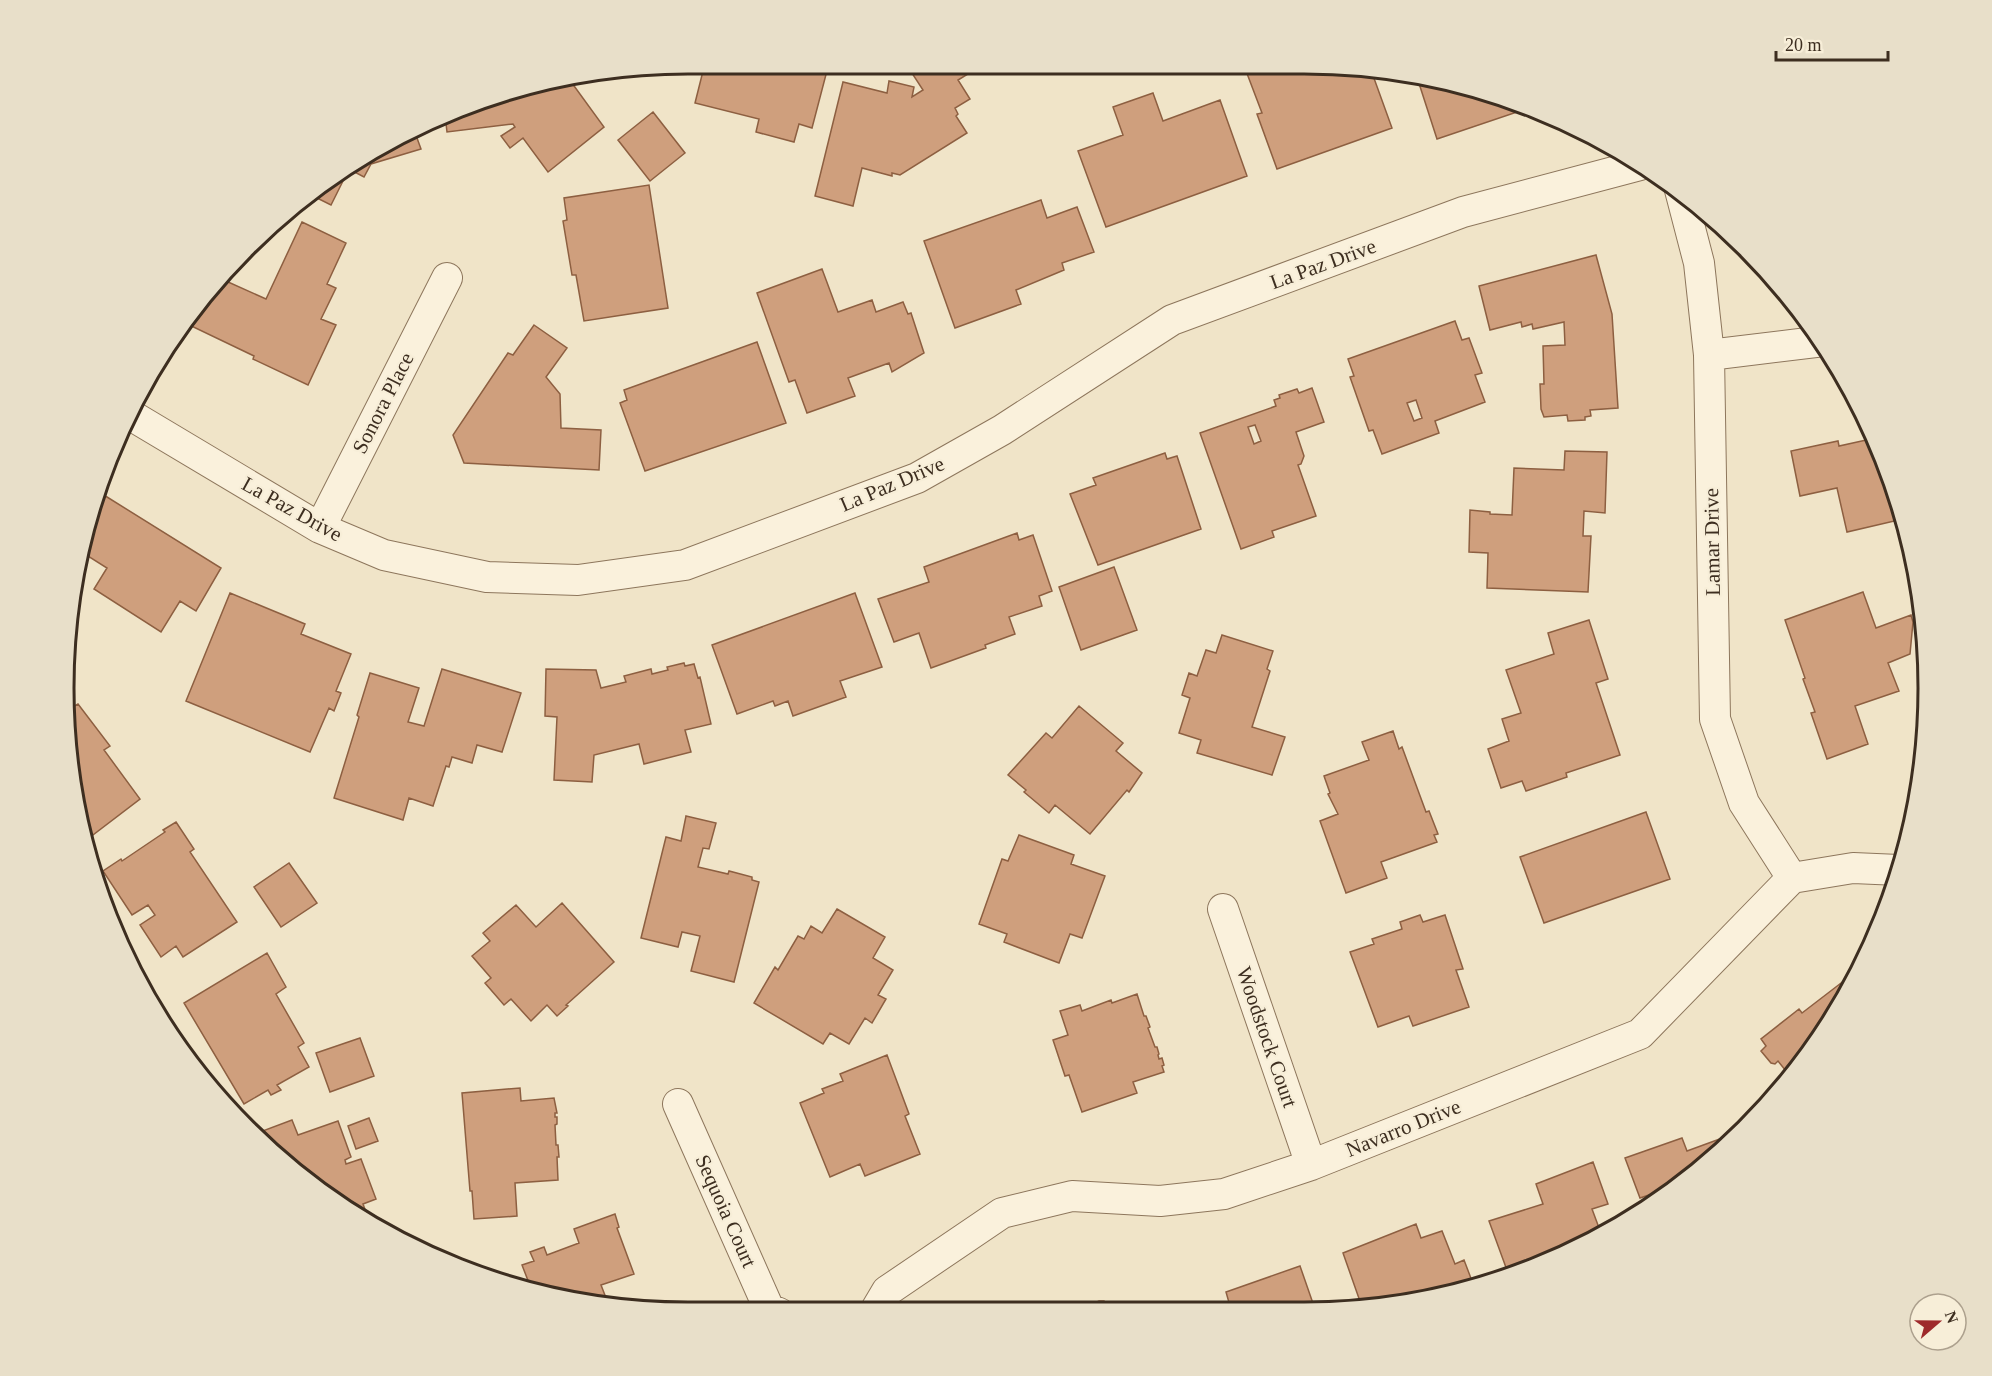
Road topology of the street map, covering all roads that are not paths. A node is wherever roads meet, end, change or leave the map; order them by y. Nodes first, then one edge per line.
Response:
1 (1630, 168) edge
2 (1684, 205) edge
3 (447, 279) dead end
4 (1812, 342) edge
5 (1709, 355) junction
6 (136, 418) edge
7 (320, 528) junction
8 (1891, 870) edge
9 (1792, 878) junction
10 (1223, 909) dead end
11 (678, 1104) dead end
12 (1311, 1165) junction
13 (766, 1302) edge
14 (880, 1302) edge

1 - 7 street, La Paz Drive
2 - 5 street, Lamar Drive
3 - 7 street, Sonora Place
4 - 5 street
5 - 9 street, Lamar Drive
6 - 7 street, La Paz Drive
8 - 9 street
9 - 12 street, Navarro Drive
10 - 12 street, Woodstock Court
11 - 13 street, Sequoia Court
12 - 14 street, Navarro Drive

